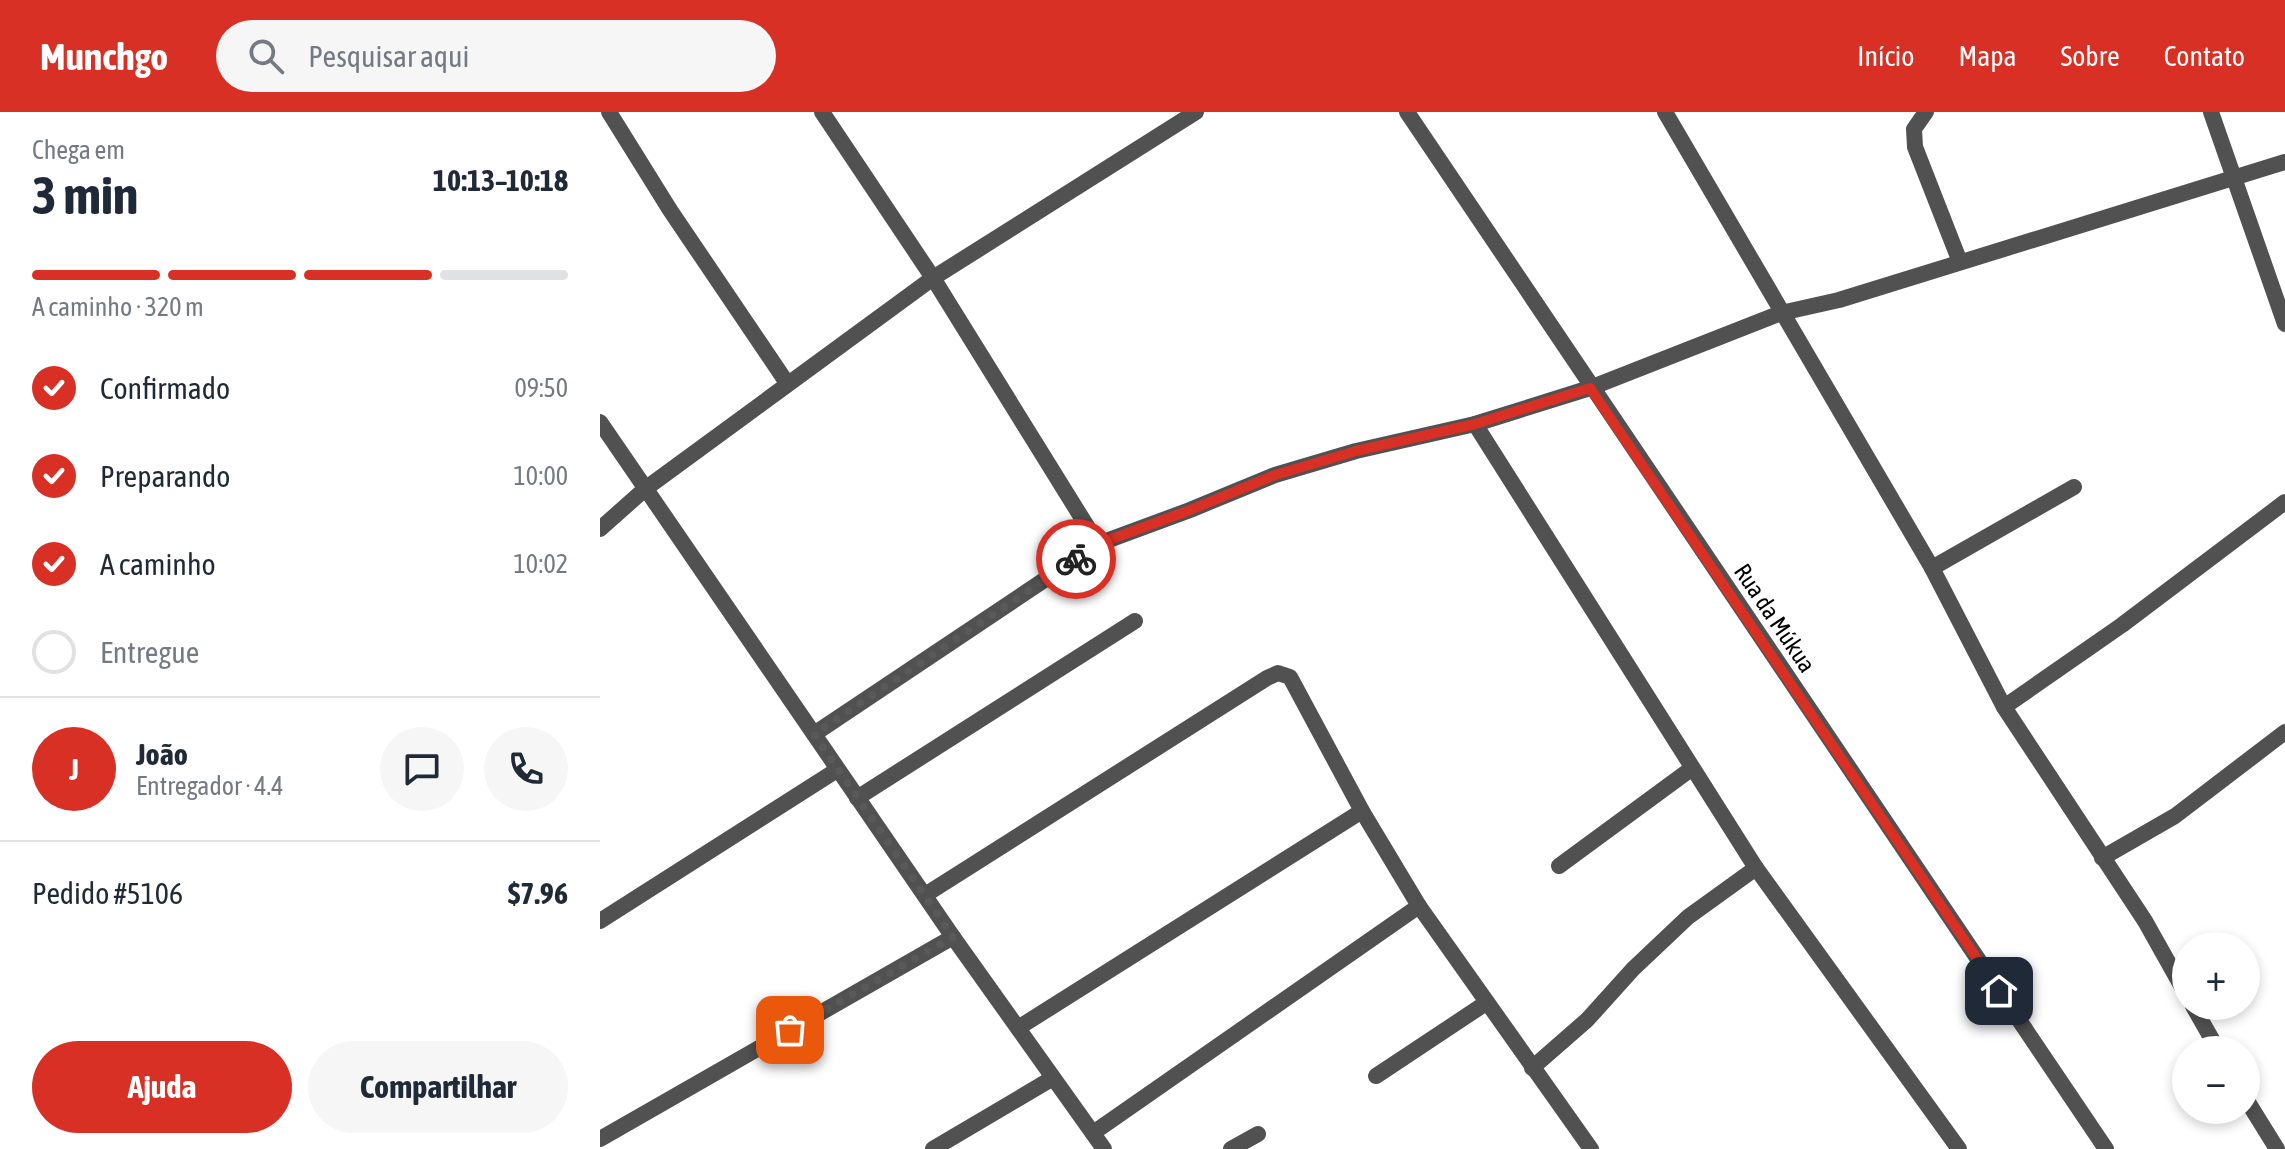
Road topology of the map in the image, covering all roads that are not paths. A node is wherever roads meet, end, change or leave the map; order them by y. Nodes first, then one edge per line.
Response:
1 (609, 112) edge
2 (822, 112) edge
3 (1196, 112) edge
4 (1407, 112) edge
5 (1665, 112) edge
6 (1926, 112) edge
7 (2211, 112) edge
8 (2285, 162) edge
9 (2233, 178) junction
10 (1960, 262) junction
11 (933, 278) junction
12 (1781, 313) junction
13 (2285, 324) edge
14 (787, 383) junction
15 (1590, 388) junction
16 (600, 422) edge
17 (1475, 424) junction
18 (2074, 487) dead end
19 (645, 489) junction
20 (2285, 502) edge
21 (600, 529) edge
22 (1098, 544) junction
23 (1932, 568) junction
24 (1135, 621) dead end
25 (2004, 707) junction
26 (2285, 732) edge
27 (814, 734) junction
28 (1691, 769) junction
29 (837, 770) junction
30 (857, 798) junction
31 (1362, 811) junction
32 (2102, 858) junction
33 (1559, 866) dead end
34 (1756, 868) junction
35 (925, 895) junction
36 (1419, 906) junction
37 (600, 921) edge
38 (953, 937) junction
39 (2172, 969) edge
40 (1486, 1003) junction
41 (1018, 1028) junction
42 (1532, 1068) junction
43 (1376, 1076) dead end
44 (1053, 1078) junction
45 (2260, 1122) edge
46 (1093, 1133) junction
47 (1258, 1134) dead end
48 (600, 1139) edge
49 (933, 1149) edge
50 (1104, 1149) edge
51 (1231, 1149) edge
52 (1591, 1149) edge
53 (1959, 1149) edge
54 (2106, 1149) edge
55 (2277, 1149) edge

1 - 14 street
2 - 11 street
3 - 11 street
4 - 15 street, Rua da Múkua
5 - 12 street
6 - 10 street
7 - 9 street
8 - 9 street
9 - 10 street
9 - 13 street
10 - 12 street
11 - 14 street
11 - 22 street
12 - 15 street
12 - 23 street
14 - 19 street
15 - 17 street
15 - 54 street, Rua da Múkua
16 - 19 street
17 - 22 street
17 - 28 street
18 - 23 street
19 - 21 street
19 - 27 street
20 - 25 street
22 - 27 street
23 - 25 street
24 - 30 street
25 - 32 street
26 - 32 street
27 - 29 street
28 - 33 street
28 - 34 street
29 - 30 street
29 - 37 street
30 - 35 street
31 - 35 street
31 - 36 street
31 - 41 street
32 - 39 street
34 - 42 street
34 - 53 street
35 - 38 street
36 - 40 street
36 - 46 street
38 - 41 street
38 - 48 street
40 - 42 street
40 - 43 street
41 - 44 street
42 - 52 street
44 - 46 street
44 - 49 street
45 - 55 street
46 - 50 street
47 - 51 street

